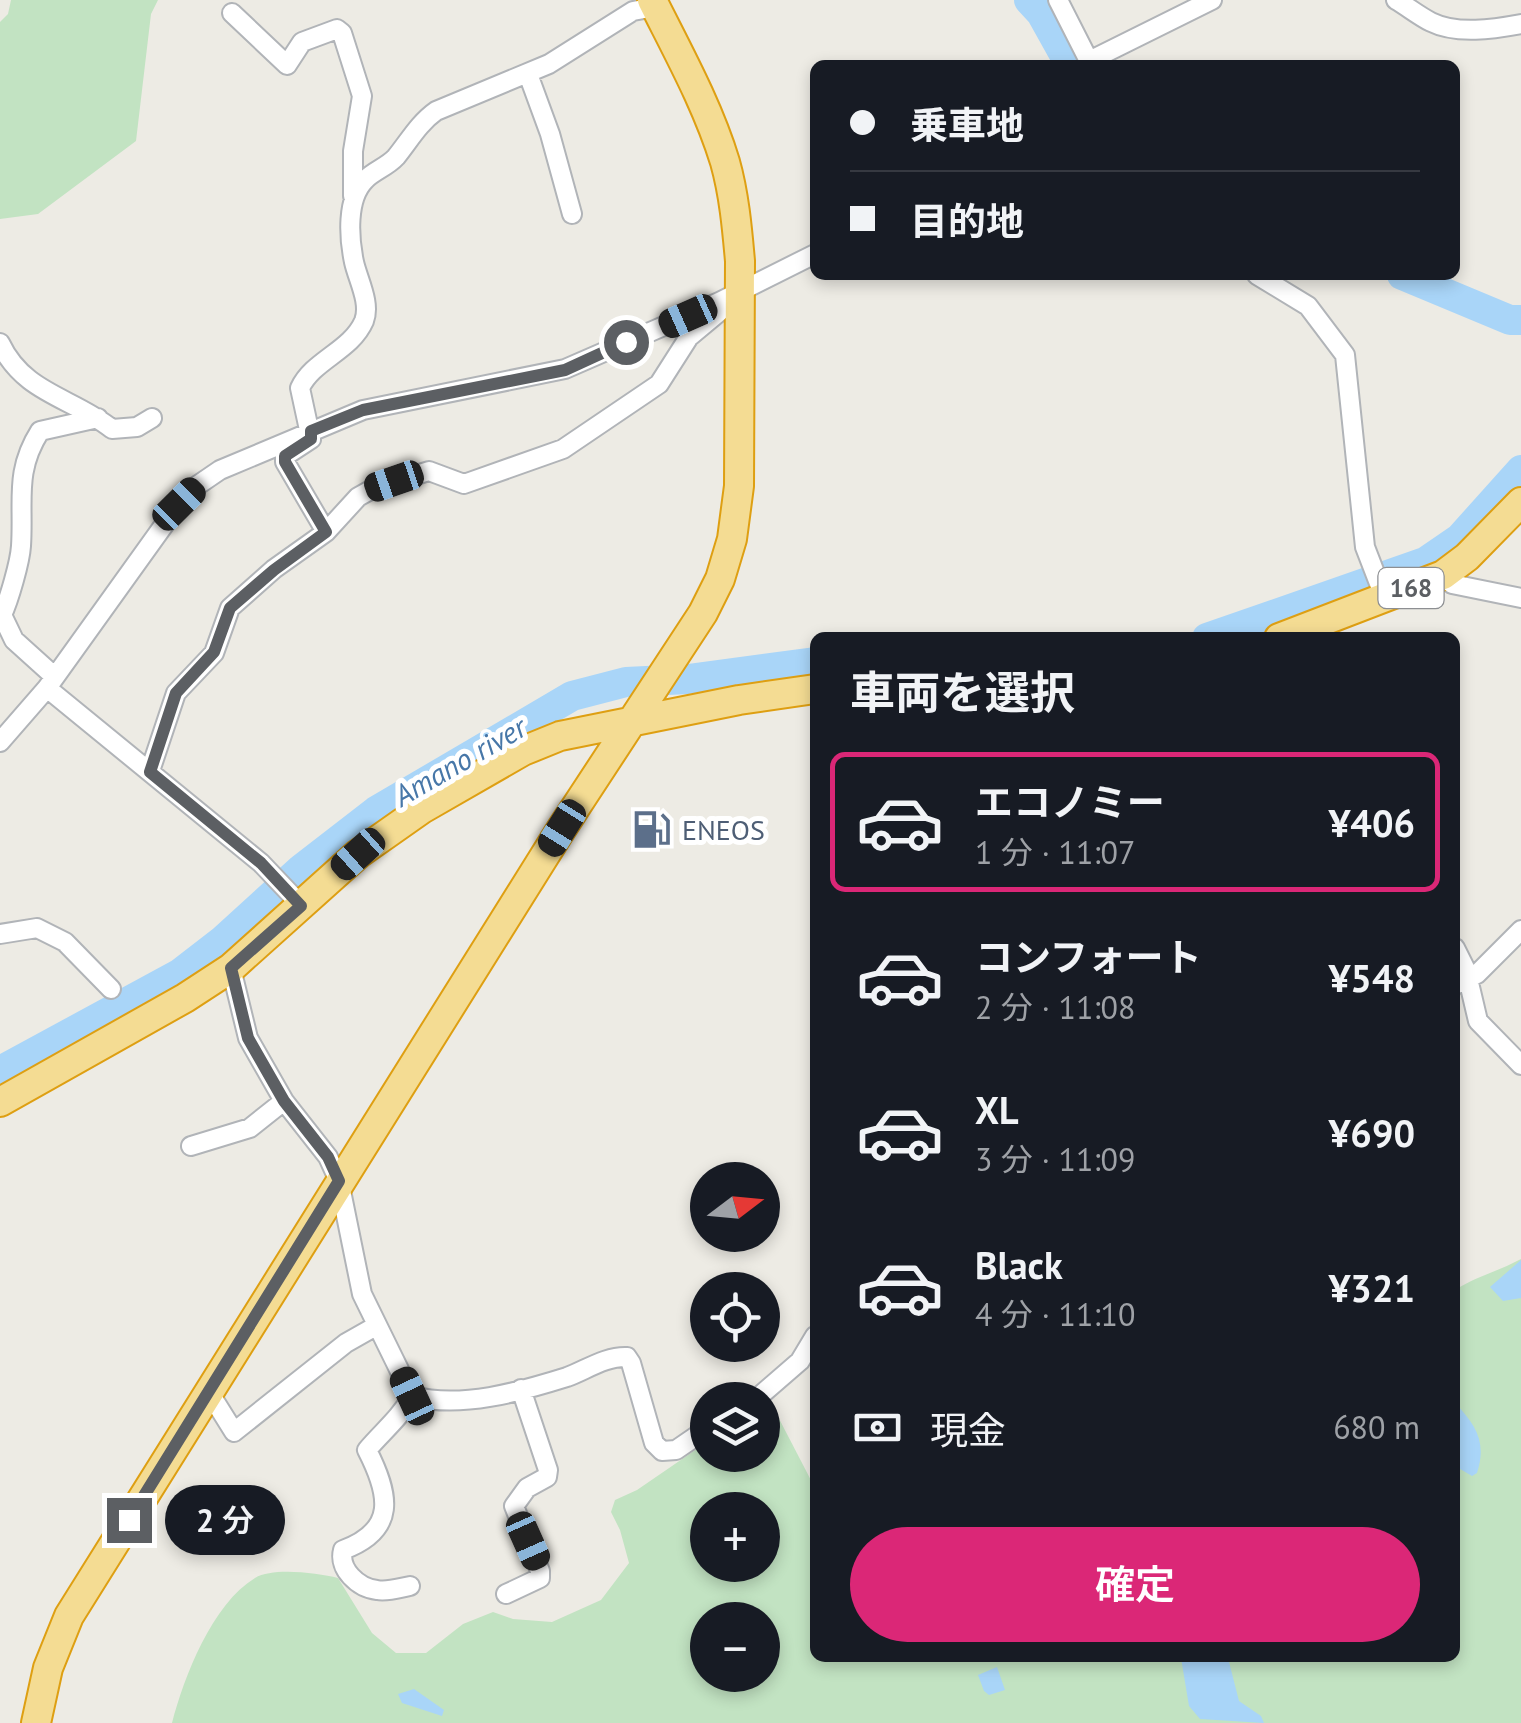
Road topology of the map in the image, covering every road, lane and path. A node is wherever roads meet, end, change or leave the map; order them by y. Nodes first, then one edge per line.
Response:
1 (1058, 0) edge
2 (1212, 0) edge
3 (1396, 0) edge
4 (641, 4) edge
5 (232, 13) dead end
6 (1521, 24) edge
7 (1088, 60) edge
8 (1095, 60) edge
9 (528, 74) junction
10 (353, 200) junction
11 (572, 214) dead end
12 (810, 257) edge
13 (1265, 280) edge
14 (730, 297) junction
15 (0, 343) edge
16 (98, 418) junction
17 (152, 418) dead end
18 (311, 431) junction
19 (1521, 502) edge
20 (326, 532) junction
21 (1443, 575) junction
22 (1385, 598) junction
23 (1521, 598) edge
24 (1295, 632) edge
25 (51, 682) junction
26 (810, 690) edge
27 (0, 712) edge
28 (20, 721) junction
29 (630, 722) junction
30 (0, 742) edge
31 (150, 772) junction
32 (295, 898) junction
33 (1521, 930) edge
34 (0, 934) edge
35 (231, 968) junction
36 (1461, 982) edge
37 (110, 989) dead end
38 (1521, 1066) edge
39 (284, 1101) junction
40 (0, 1102) edge
41 (191, 1146) dead end
42 (339, 1181) junction
43 (376, 1326) junction
44 (810, 1344) edge
45 (776, 1382) edge
46 (521, 1389) junction
47 (208, 1392) junction
48 (412, 1396) junction
49 (690, 1440) edge
50 (410, 1586) dead end
51 (506, 1594) dead end
52 (36, 1723) edge

1 - 7 street
2 - 8 street
3 - 6 street
4 - 9 street
4 - 14 highway
5 - 10 street
9 - 10 street
9 - 11 street
10 - 18 street
12 - 14 street
13 - 22 street
14 - 18 street
14 - 20 street
14 - 29 highway
15 - 16 street
16 - 17 street
16 - 25 street
18 - 20 street
18 - 25 street
19 - 21 highway, 168
20 - 31 street
21 - 22 highway, 168
21 - 23 street
22 - 24 highway, 168
25 - 28 street
25 - 31 street
26 - 29 highway
27 - 28 street
28 - 30 street
29 - 32 highway
29 - 42 highway
31 - 32 street
32 - 35 highway
33 - 36 street
34 - 37 street
35 - 39 street
35 - 40 highway
36 - 38 street
39 - 41 street
39 - 42 street
42 - 43 street
42 - 47 highway
43 - 47 street
43 - 48 street
44 - 45 street
46 - 48 street
46 - 49 street
46 - 51 street
47 - 52 highway
48 - 50 street

